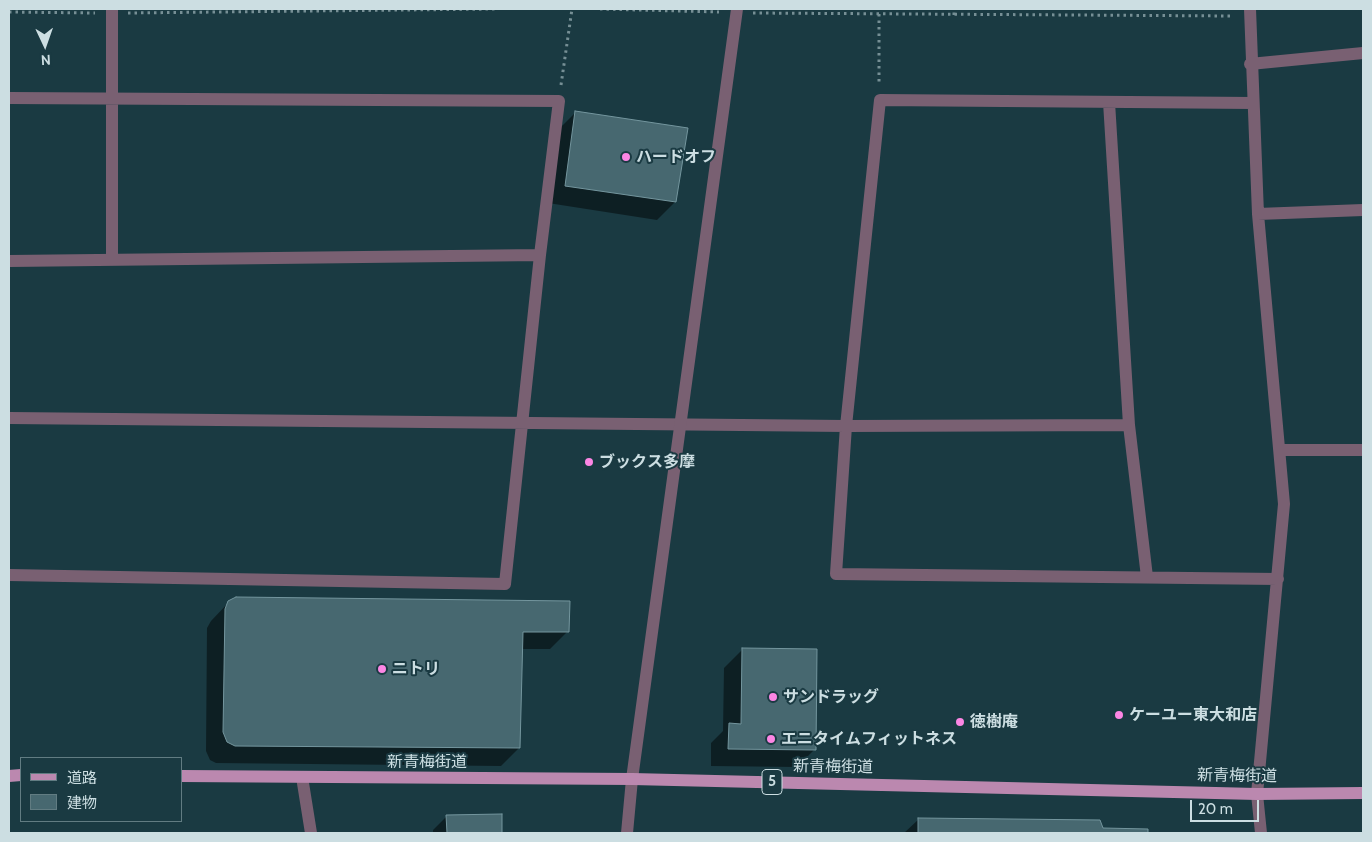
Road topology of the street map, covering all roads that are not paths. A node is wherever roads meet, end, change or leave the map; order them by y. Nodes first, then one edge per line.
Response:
1 (112, 11) edge
2 (736, 11) edge
3 (1250, 12) edge
4 (1363, 53) edge
5 (1250, 64) junction
6 (9, 98) edge
7 (112, 98) junction
8 (1109, 102) junction
9 (1253, 103) junction
10 (1363, 210) edge
11 (1258, 214) junction
12 (540, 255) junction
13 (112, 260) junction
14 (9, 261) edge
15 (9, 418) edge
16 (522, 423) junction
17 (679, 424) junction
18 (1129, 425) junction
19 (846, 426) junction
20 (1281, 450) junction
21 (1363, 450) edge
22 (9, 575) edge
23 (1147, 577) junction
24 (1278, 578) junction
25 (182, 776) edge
26 (302, 777) junction
27 (632, 779) junction
28 (1363, 793) edge
29 (1257, 794) junction
30 (311, 833) edge
31 (627, 833) edge
32 (1260, 833) edge

1 - 7 street
2 - 17 street
3 - 5 street
4 - 5 street
5 - 9 street
6 - 7 street
7 - 12 street
7 - 13 street
8 - 9 street
8 - 18 street
8 - 19 street
9 - 11 street
10 - 11 street
11 - 20 street
12 - 13 street
12 - 16 street
13 - 14 street
15 - 16 street
16 - 17 street
16 - 22 street
17 - 19 street
17 - 27 street
18 - 19 street
18 - 23 street
19 - 23 street
20 - 21 street
20 - 24 street
23 - 24 street
24 - 29 street
25 - 26 main road, 新青梅街道 / 5
26 - 27 main road, 新青梅街道 / 5
26 - 30 street
27 - 29 main road, 新青梅街道 / 5
27 - 31 street
28 - 29 main road, 新青梅街道 / 5
29 - 32 street

